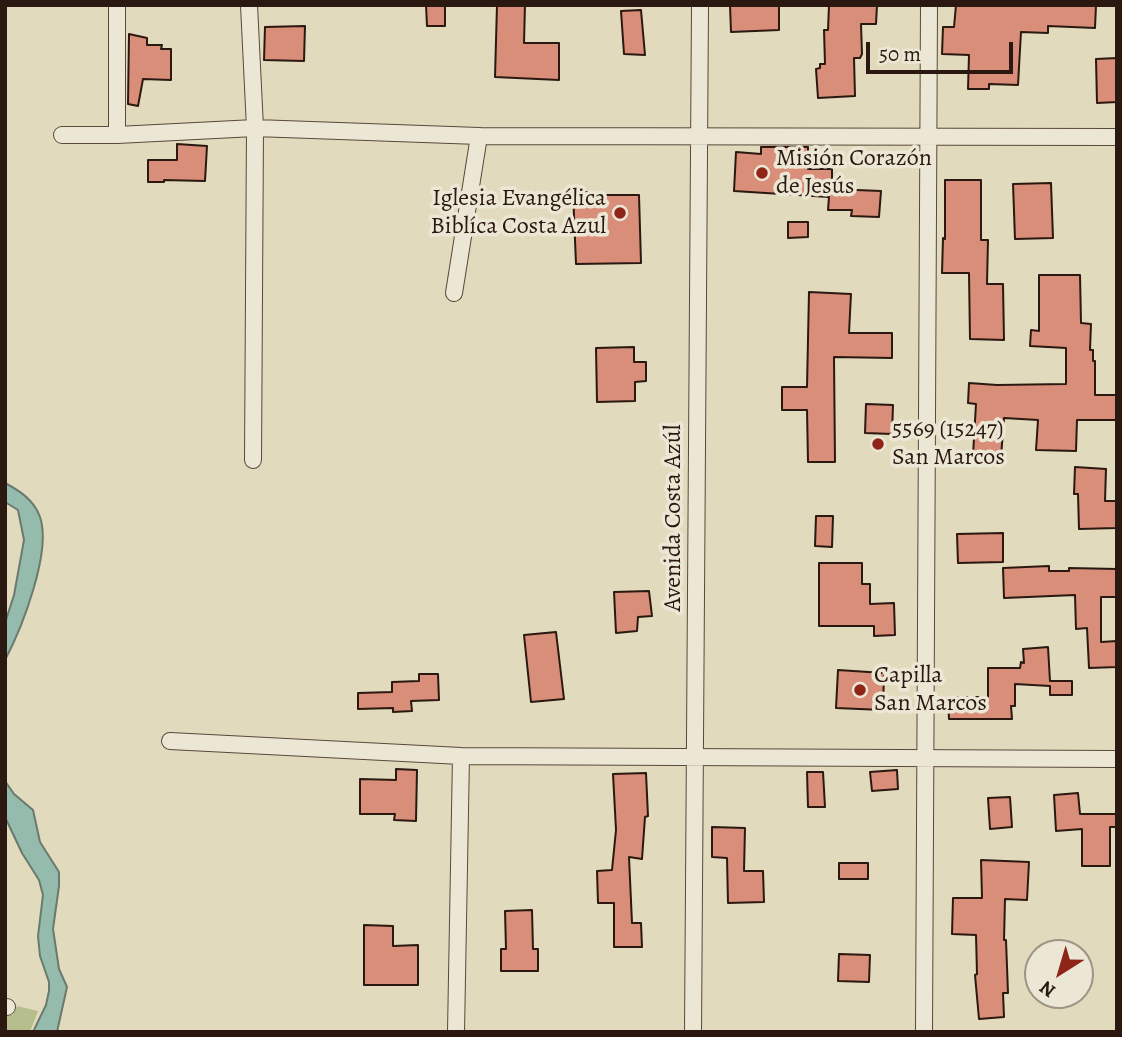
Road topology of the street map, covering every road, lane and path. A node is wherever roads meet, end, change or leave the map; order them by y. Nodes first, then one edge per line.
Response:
1 (117, 5) edge
2 (249, 5) edge
3 (700, 5) edge
4 (929, 5) edge
5 (255, 128) junction
6 (62, 135) dead end
7 (117, 135) junction
8 (479, 136) junction
9 (699, 136) junction
10 (929, 137) junction
11 (1117, 137) edge
12 (454, 293) dead end
13 (253, 460) dead end
14 (170, 741) dead end
15 (461, 756) junction
16 (695, 757) junction
17 (926, 758) junction
18 (1117, 759) edge
19 (456, 1032) edge
20 (693, 1032) edge
21 (924, 1032) edge

1 - 7 street
2 - 5 street
3 - 9 street, Avenida Costa Azúl
4 - 10 street
5 - 7 street
5 - 8 street
5 - 13 street
6 - 7 street
8 - 9 street
8 - 12 street
9 - 10 street
9 - 16 street, Avenida Costa Azúl
10 - 11 street
10 - 17 street
14 - 15 street
15 - 16 street
15 - 19 street
16 - 17 street
16 - 20 street, Avenida Costa Azúl
17 - 18 street
17 - 21 street

